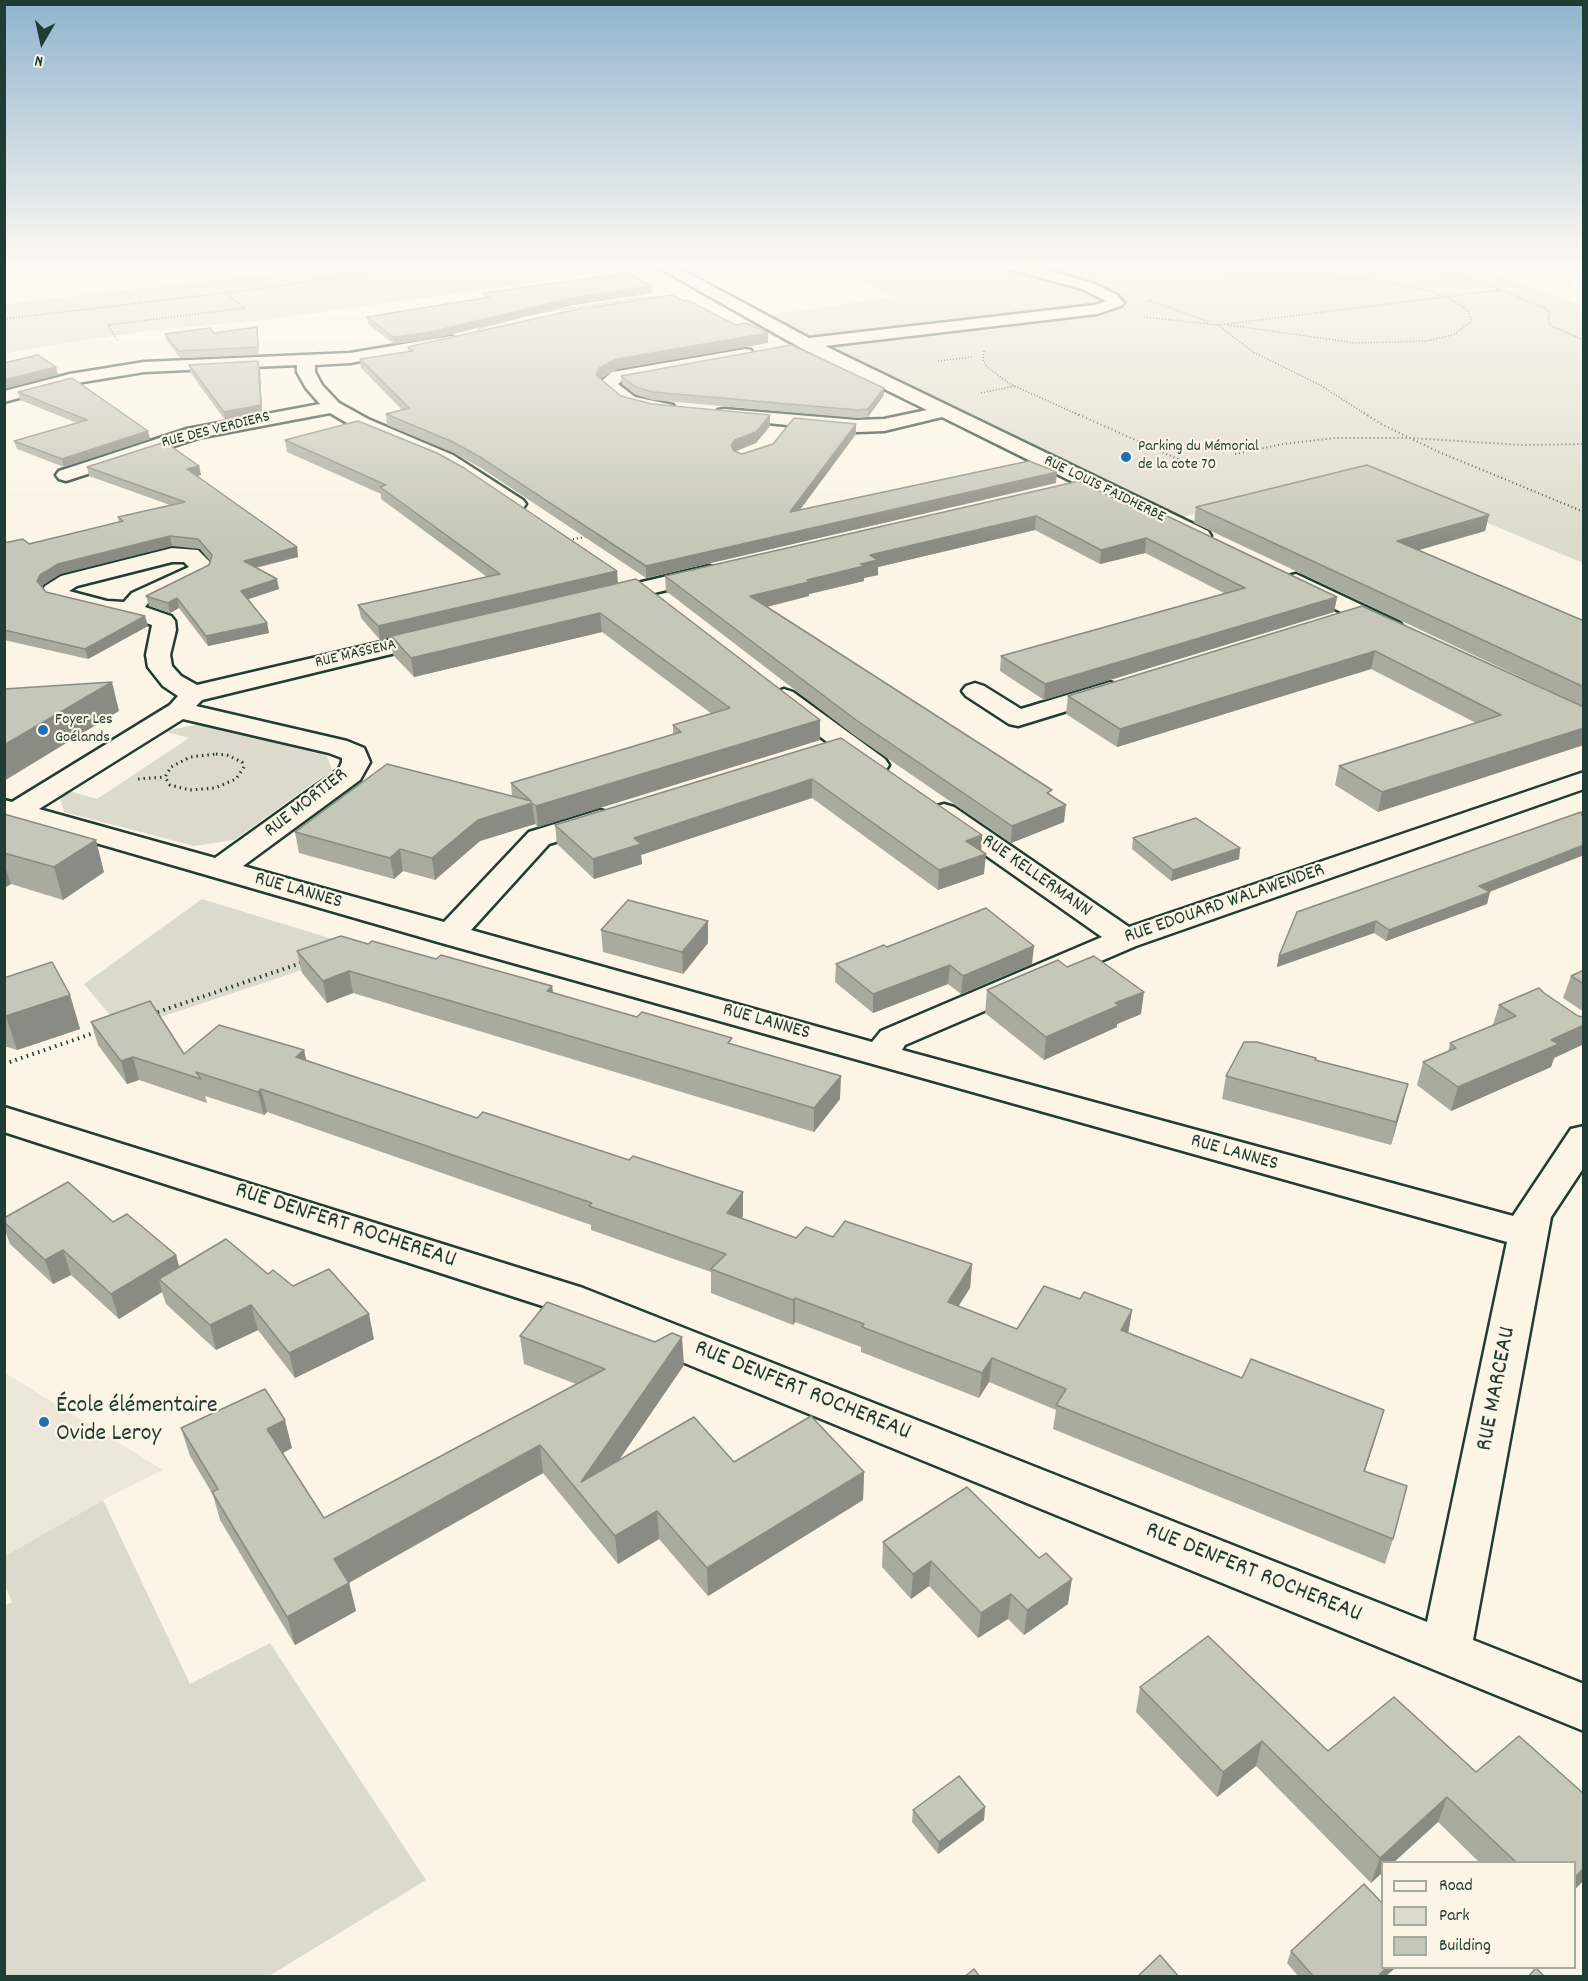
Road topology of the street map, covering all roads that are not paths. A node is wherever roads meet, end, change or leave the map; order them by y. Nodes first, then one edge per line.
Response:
1 (354, 357) edge
2 (725, 357) edge
3 (837, 357) edge
4 (306, 360) junction
5 (4, 397) edge
6 (333, 407) junction
7 (687, 411) edge
8 (946, 411) junction
9 (709, 413) edge
10 (66, 475) dead end
11 (1090, 484) junction
12 (1061, 491) edge
13 (531, 513) edge
14 (1221, 546) edge
15 (735, 567) edge
16 (615, 570) edge
17 (1282, 575) edge
18 (642, 589) junction
19 (584, 602) edge
20 (666, 605) edge
21 (130, 610) junction
22 (1361, 613) junction
23 (1324, 624) edge
24 (456, 632) edge
25 (1414, 638) edge
26 (760, 678) edge
27 (1132, 683) edge
28 (975, 690) dead end
29 (186, 702) junction
30 (845, 744) junction
31 (811, 754) edge
32 (893, 777) edge
33 (1584, 780) edge
34 (922, 798) edge
35 (630, 810) edge
36 (8, 813) edge
37 (219, 869) junction
38 (449, 935) junction
39 (1125, 939) junction
40 (880, 1055) junction
41 (4, 1119) edge
42 (1584, 1138) edge
43 (1528, 1234) junction
44 (1446, 1653) junction
45 (1584, 1708) edge

1 - 4 street
2 - 7 street
3 - 8 street, RUE LOUIS FAIDHERBE
4 - 5 street
4 - 6 street
6 - 10 street, RUE DES VERDIERS
6 - 13 street
8 - 9 street
8 - 11 street, RUE LOUIS FAIDHERBE
11 - 12 street
11 - 14 street, RUE LOUIS FAIDHERBE
15 - 18 street
16 - 18 street
17 - 22 street
18 - 19 street
18 - 20 street
21 - 21 street
21 - 29 street
22 - 23 street
22 - 25 street
24 - 29 street, RUE MASSENA
26 - 30 street
27 - 28 street
29 - 36 street, RUE MASSENA
29 - 37 street, RUE MORTIER
30 - 31 street
30 - 32 street
33 - 39 street, RUE EDOUARD WALAWENDER
34 - 39 street, RUE KELLERMANN
35 - 38 street
36 - 37 street, RUE LANNES
37 - 38 street, RUE LANNES
38 - 40 street, RUE LANNES
39 - 40 street, RUE EDOUARD WALAWENDER
40 - 43 street, RUE LANNES
41 - 44 street, RUE DENFERT ROCHEREAU
42 - 43 street, RUE MARCEAU
43 - 44 street, RUE MARCEAU
44 - 45 street, RUE DENFERT ROCHEREAU

